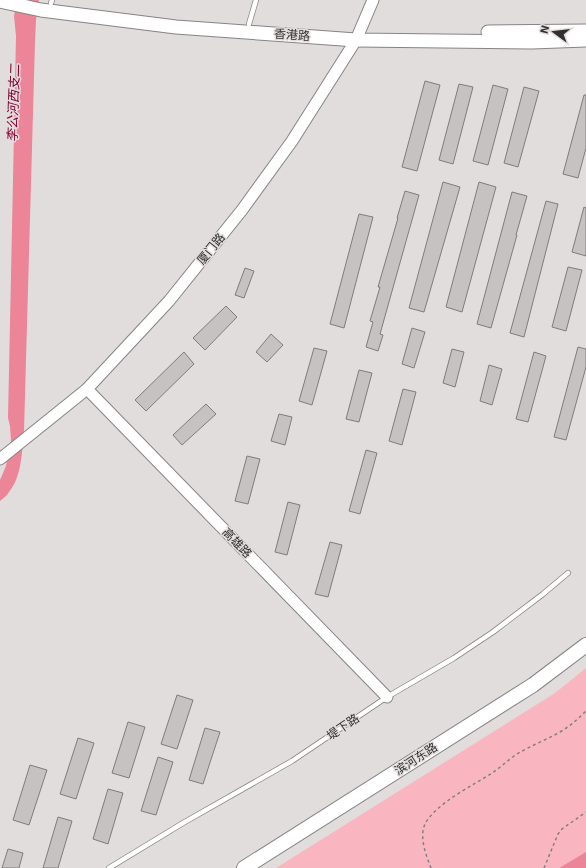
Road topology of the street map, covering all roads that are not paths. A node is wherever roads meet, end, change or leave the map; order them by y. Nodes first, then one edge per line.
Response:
1 (256, 0) edge
2 (373, 0) edge
3 (6, 2) edge
4 (44, 3) edge
5 (249, 24) junction
6 (586, 31) edge
7 (358, 36) junction
8 (586, 40) edge
9 (87, 389) junction
10 (4, 456) edge
11 (568, 573) dead end
12 (586, 645) edge
13 (586, 655) edge
14 (387, 697) junction
15 (109, 868) edge
16 (244, 868) edge
17 (259, 868) edge

1 - 5 lane
2 - 7 street, 厦门路
3 - 4 main road, 香港路
4 - 5 main road, 香港路
4 - 7 main road, 香港路
5 - 7 main road, 香港路
6 - 7 main road, 香港路
7 - 8 main road, 香港路
7 - 9 street, 厦门路
9 - 10 street, 厦门路
9 - 14 street, 高雄路
11 - 14 lane, 堤下路
12 - 16 main road, 滨河东路
13 - 17 main road, 滨河东路
14 - 15 lane, 堤下路

